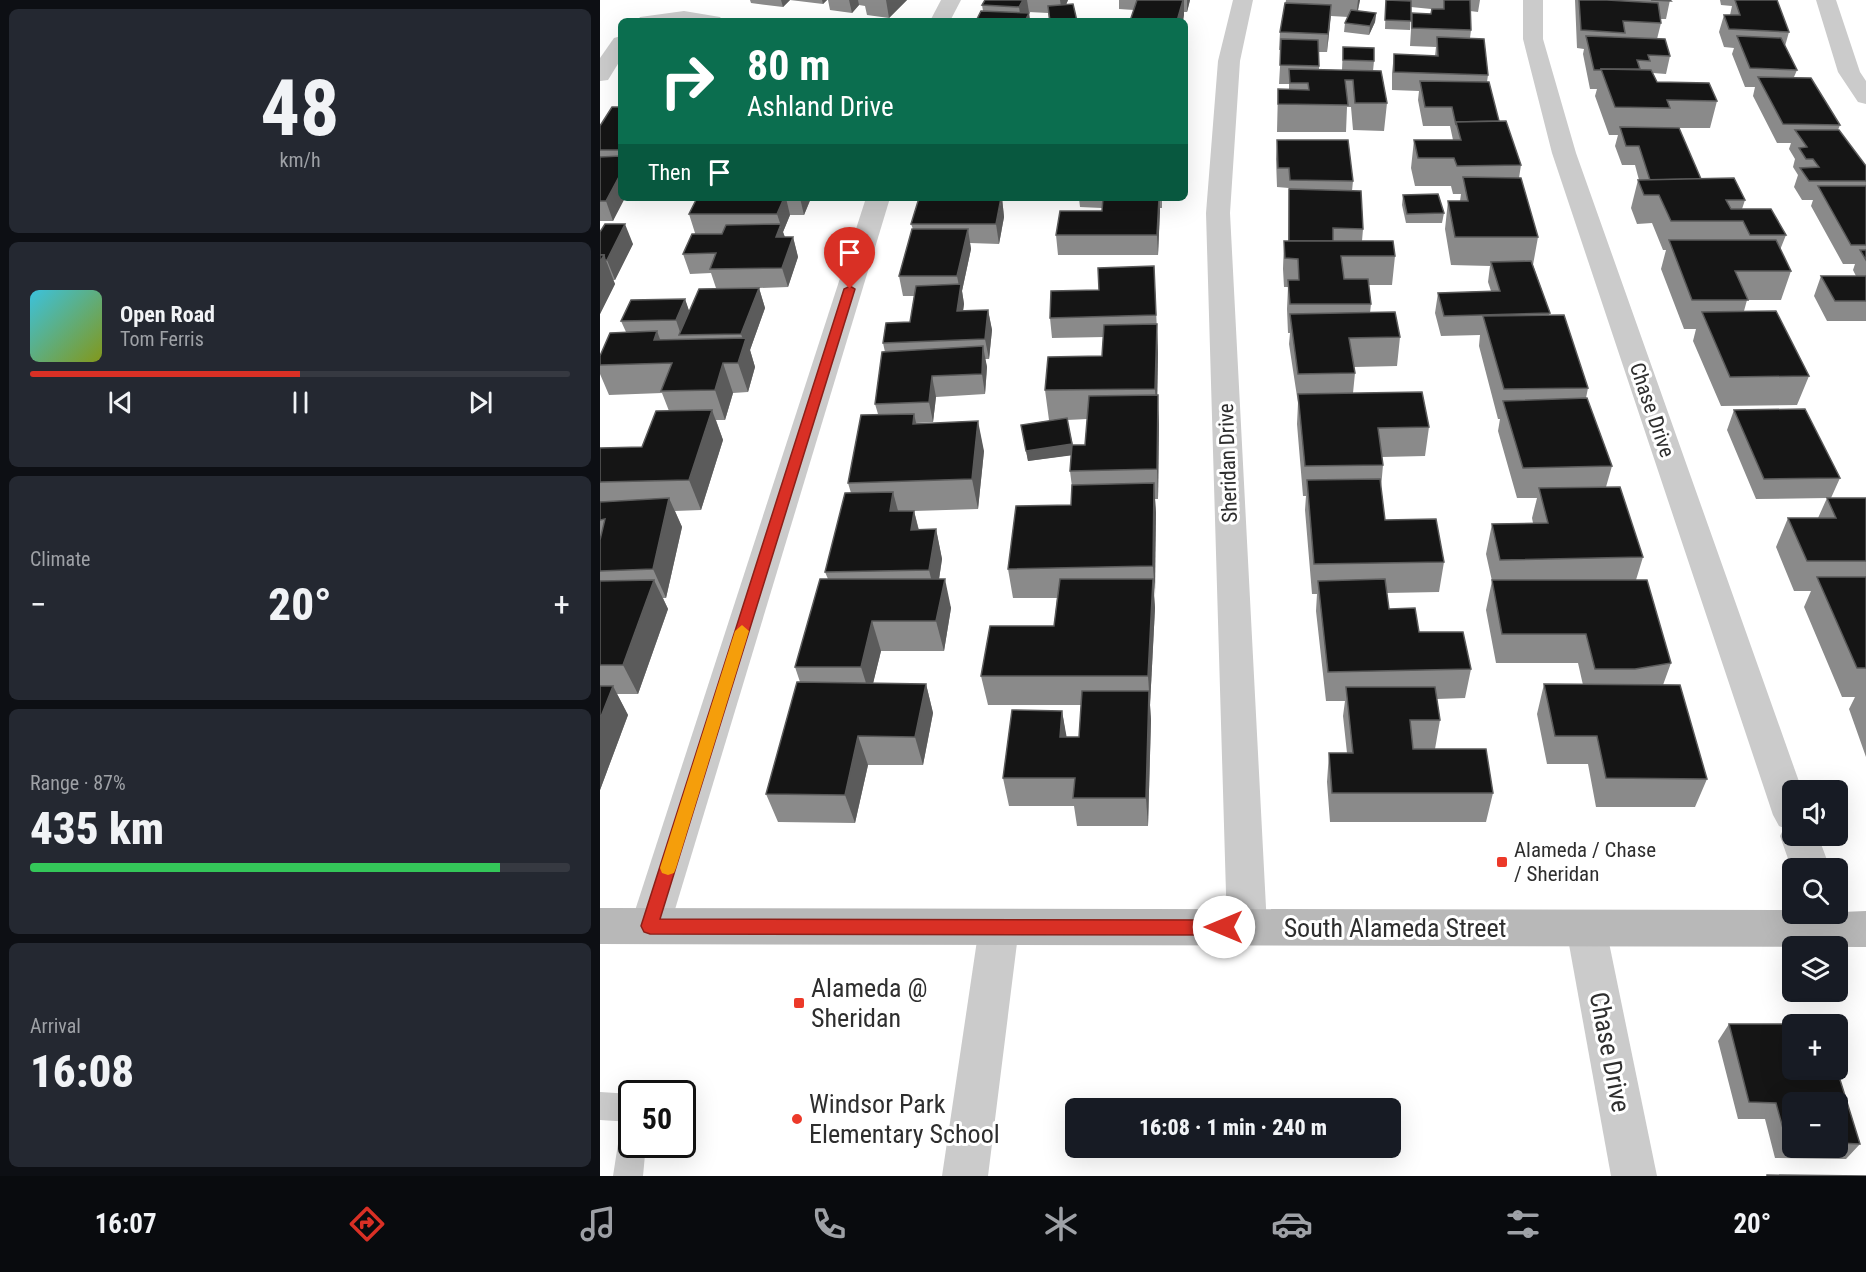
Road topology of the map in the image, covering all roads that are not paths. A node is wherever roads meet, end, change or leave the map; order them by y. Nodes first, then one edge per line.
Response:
1 (951, 0) edge
2 (1243, 0) edge
3 (1533, 0) edge
4 (1826, 0) edge
5 (675, 18) edge
6 (691, 18) edge
7 (942, 18) edge
8 (618, 47) edge
9 (1858, 72) edge
10 (600, 75) edge
11 (1866, 97) edge
12 (877, 201) edge
13 (1782, 786) edge
14 (1842, 924) edge
15 (600, 926) edge
16 (650, 926) junction
17 (999, 927) junction
18 (1247, 927) junction
19 (1586, 928) junction
20 (600, 1106) edge
21 (618, 1107) edge
22 (630, 1158) edge
23 (628, 1176) edge
24 (965, 1176) edge
25 (1634, 1176) edge

1 - 7 street
2 - 18 street, Sheridan Drive
3 - 13 street, Chase Drive
4 - 9 street
5 - 6 street
8 - 10 street
9 - 11 street
12 - 16 street
14 - 19 main road, South Alameda Street
15 - 16 main road, South Alameda Street
16 - 17 main road, South Alameda Street
17 - 18 main road, South Alameda Street
17 - 24 street
18 - 19 main road, South Alameda Street
19 - 25 street, Chase Drive
20 - 21 lane
22 - 23 lane

